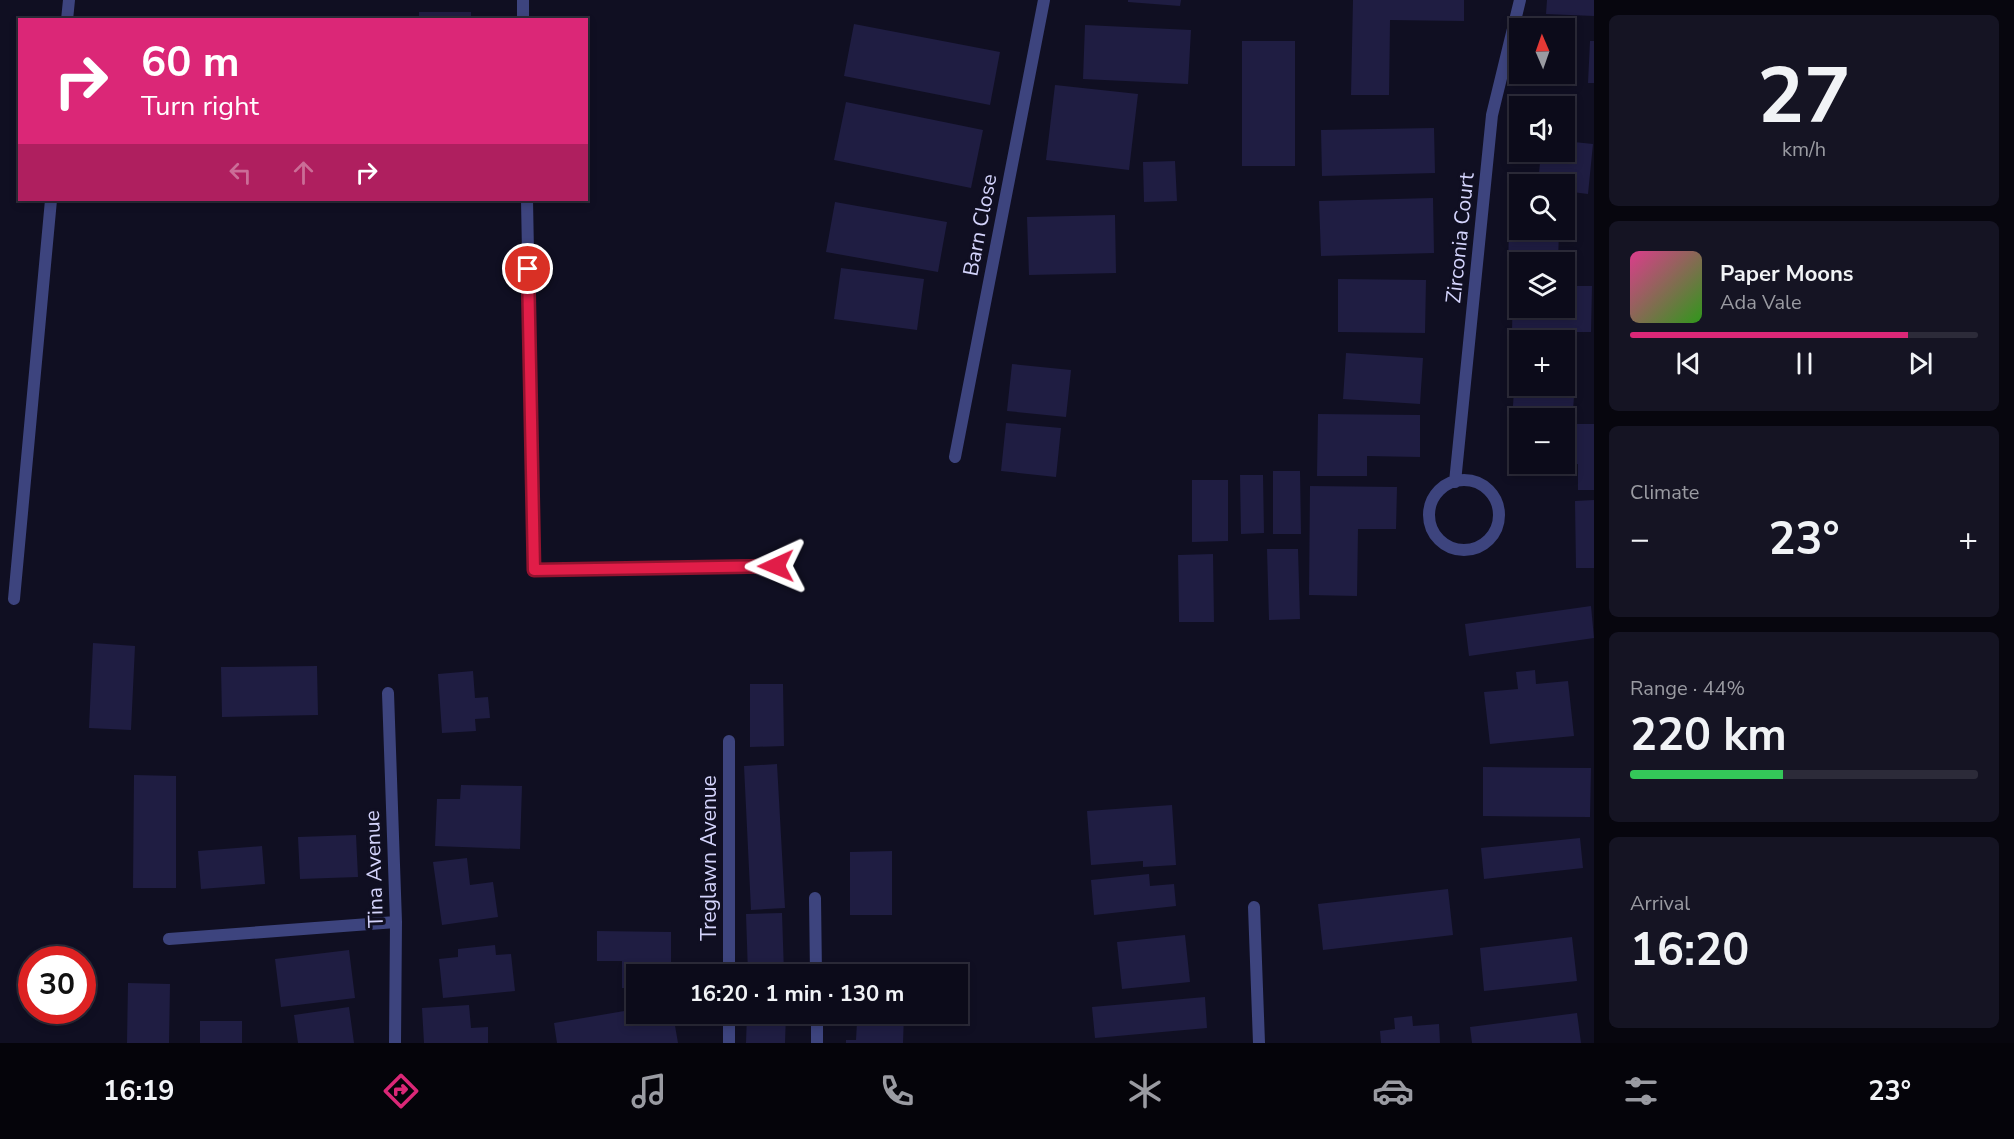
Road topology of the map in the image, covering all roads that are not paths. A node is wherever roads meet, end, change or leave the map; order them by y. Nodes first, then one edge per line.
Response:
1 (69, 0) edge
2 (523, 0) edge
3 (1044, 0) edge
4 (1520, 0) edge
5 (67, 18) edge
6 (523, 18) edge
7 (51, 201) edge
8 (527, 201) edge
9 (955, 457) dead end
10 (1455, 482) junction
11 (776, 566) dead end
12 (14, 599) dead end
13 (388, 693) dead end
14 (729, 741) dead end
15 (815, 898) dead end
16 (1254, 907) dead end
17 (396, 922) junction
18 (169, 939) dead end
19 (729, 964) edge
20 (816, 964) edge
21 (729, 1024) edge
22 (817, 1024) edge
23 (395, 1043) edge
24 (729, 1043) edge
25 (817, 1043) edge
26 (1258, 1043) edge

1 - 5 street
2 - 6 street
3 - 9 street, Barn Close
4 - 10 street, Zirconia Court
7 - 12 street
8 - 11 street
10 - 10 street
13 - 17 street, Tina Avenue
14 - 19 street, Treglawn Avenue
15 - 20 street
16 - 26 street
17 - 18 street
17 - 23 street, Tina Avenue
21 - 24 street
22 - 25 street

